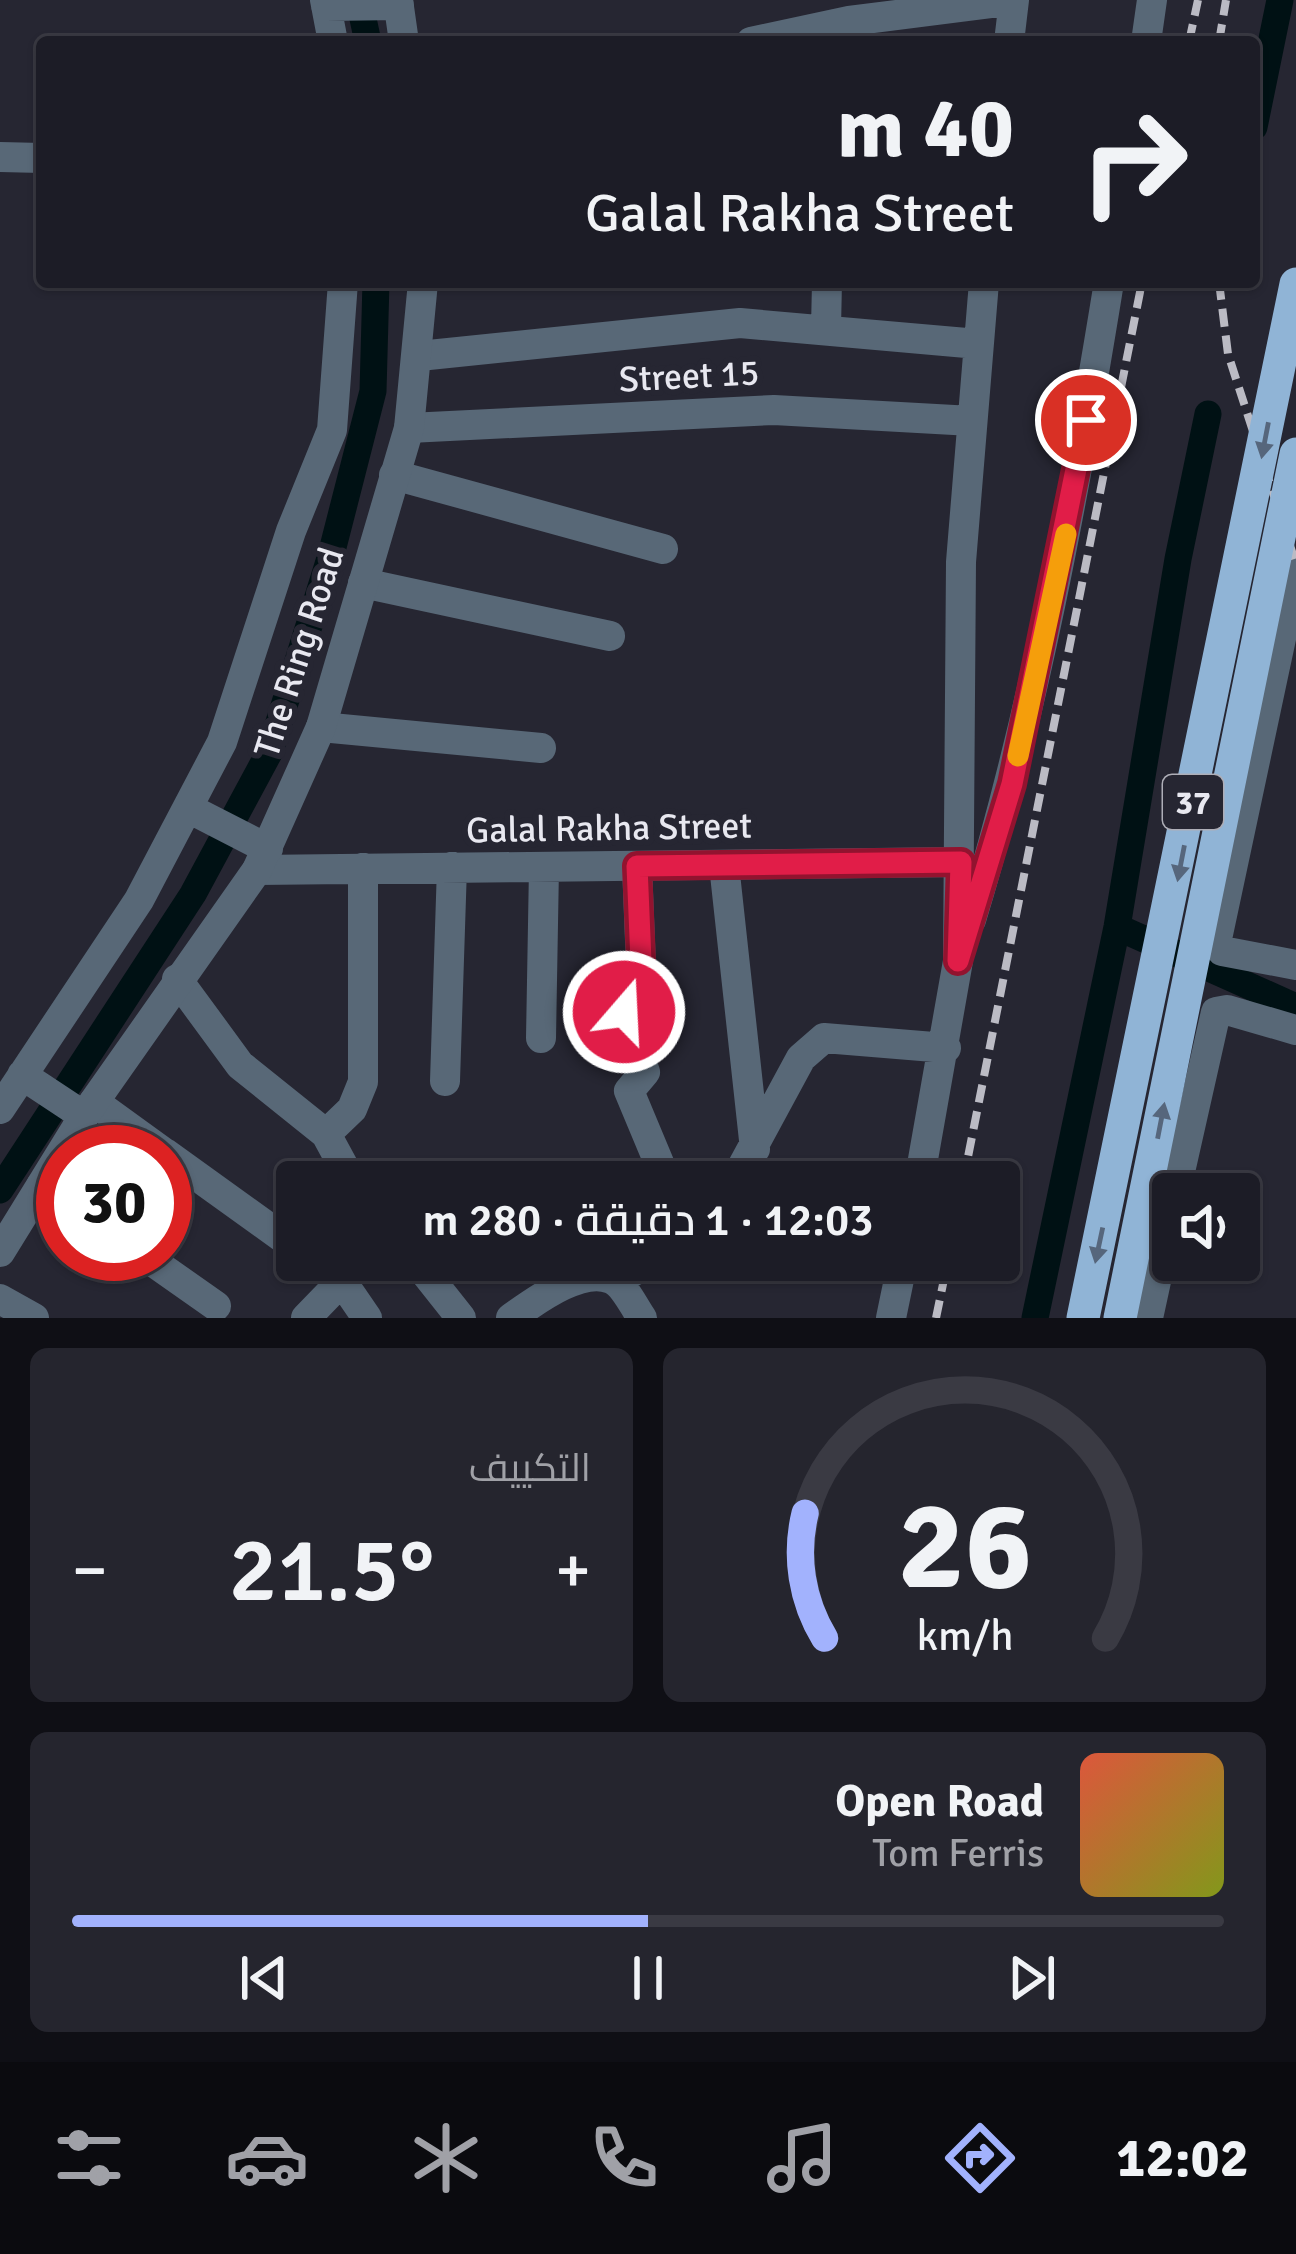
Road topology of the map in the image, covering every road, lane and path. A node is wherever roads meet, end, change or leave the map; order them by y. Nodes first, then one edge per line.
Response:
1 (1014, 0) edge
2 (1152, 0) edge
3 (326, 3) edge
4 (399, 3) edge
5 (331, 36) edge
6 (403, 36) edge
7 (779, 36) edge
8 (1011, 36) edge
9 (1147, 36) edge
10 (0, 157) edge
11 (36, 158) edge
12 (1296, 284) edge
13 (343, 288) edge
14 (423, 288) edge
15 (827, 288) edge
16 (983, 288) edge
17 (1108, 288) edge
18 (826, 328) junction
19 (978, 344) junction
20 (419, 356) junction
21 (972, 421) junction
22 (409, 428) junction
23 (1296, 454) edge
24 (394, 475) junction
25 (663, 549) dead end
26 (1296, 568) edge
27 (363, 583) junction
28 (610, 636) dead end
29 (321, 727) junction
30 (541, 748) dead end
31 (190, 809) junction
32 (262, 860) junction
33 (961, 862) junction
34 (724, 865) junction
35 (637, 866) junction
36 (452, 867) junction
37 (544, 867) junction
38 (363, 868) junction
39 (958, 961) junction
40 (1296, 965) edge
41 (177, 979) junction
42 (1296, 1030) edge
43 (541, 1038) dead end
44 (946, 1048) junction
45 (22, 1075) junction
46 (445, 1081) dead end
47 (0, 1108) edge
48 (89, 1109) junction
49 (82, 1125) edge
50 (116, 1125) edge
51 (326, 1134) junction
52 (754, 1149) junction
53 (341, 1161) edge
54 (658, 1161) edge
55 (747, 1161) edge
56 (923, 1161) edge
57 (192, 1173) edge
58 (1180, 1173) edge
59 (36, 1211) edge
60 (276, 1234) edge
61 (0, 1252) edge
62 (180, 1281) edge
63 (341, 1281) edge
64 (355, 1281) edge
65 (432, 1281) edge
66 (899, 1281) edge
67 (1156, 1281) edge
68 (0, 1299) edge
69 (626, 1305) edge
70 (216, 1306) dead end
71 (34, 1318) edge
72 (306, 1318) edge
73 (367, 1318) edge
74 (461, 1318) edge
75 (511, 1318) edge
76 (891, 1318) edge
77 (1083, 1318) edge
78 (1120, 1318) edge
79 (1148, 1318) edge

1 - 7 street
1 - 8 street
2 - 9 street
3 - 4 street
3 - 5 street
4 - 6 street
10 - 11 street
12 -> 77 highway, 37, bridge
13 - 31 street, The Ring Road
14 - 20 street, The Ring Road
15 - 18 street
16 - 19 street
17 - 39 street
18 - 19 street
18 - 20 street
19 - 21 street
20 - 22 street, The Ring Road
21 - 22 street, Street 15
21 - 33 street
22 - 24 street, The Ring Road
78 -> 23 highway, 37, bridge
24 - 25 street
24 - 27 street, The Ring Road
26 - 40 street
27 - 28 street
27 - 29 street, The Ring Road
29 - 30 street
29 - 32 street, The Ring Road
31 - 32 street
31 - 45 street, The Ring Road
32 - 38 street, Galal Rakha Street
32 - 41 street, The Ring Road
33 - 34 street, Galal Rakha Street
33 - 39 street
34 - 35 street, Galal Rakha Street
34 - 52 street
35 - 37 street, Galal Rakha Street
35 - 54 street
36 - 37 street, Galal Rakha Street
36 - 38 street, Galal Rakha Street
36 - 46 street
37 - 43 street
38 - 51 street
39 - 44 street
41 - 48 street, The Ring Road
41 - 51 street
42 - 58 street
44 - 52 street
44 - 56 street
45 - 47 street, The Ring Road
45 - 48 street
48 - 49 street, The Ring Road
48 - 50 street
51 - 53 street
52 - 55 street
57 - 60 street
59 - 61 street, The Ring Road
62 - 70 street
63 - 72 street
64 - 73 street
65 - 74 street
66 - 76 street
67 - 79 street
68 - 71 street
69 - 75 street

